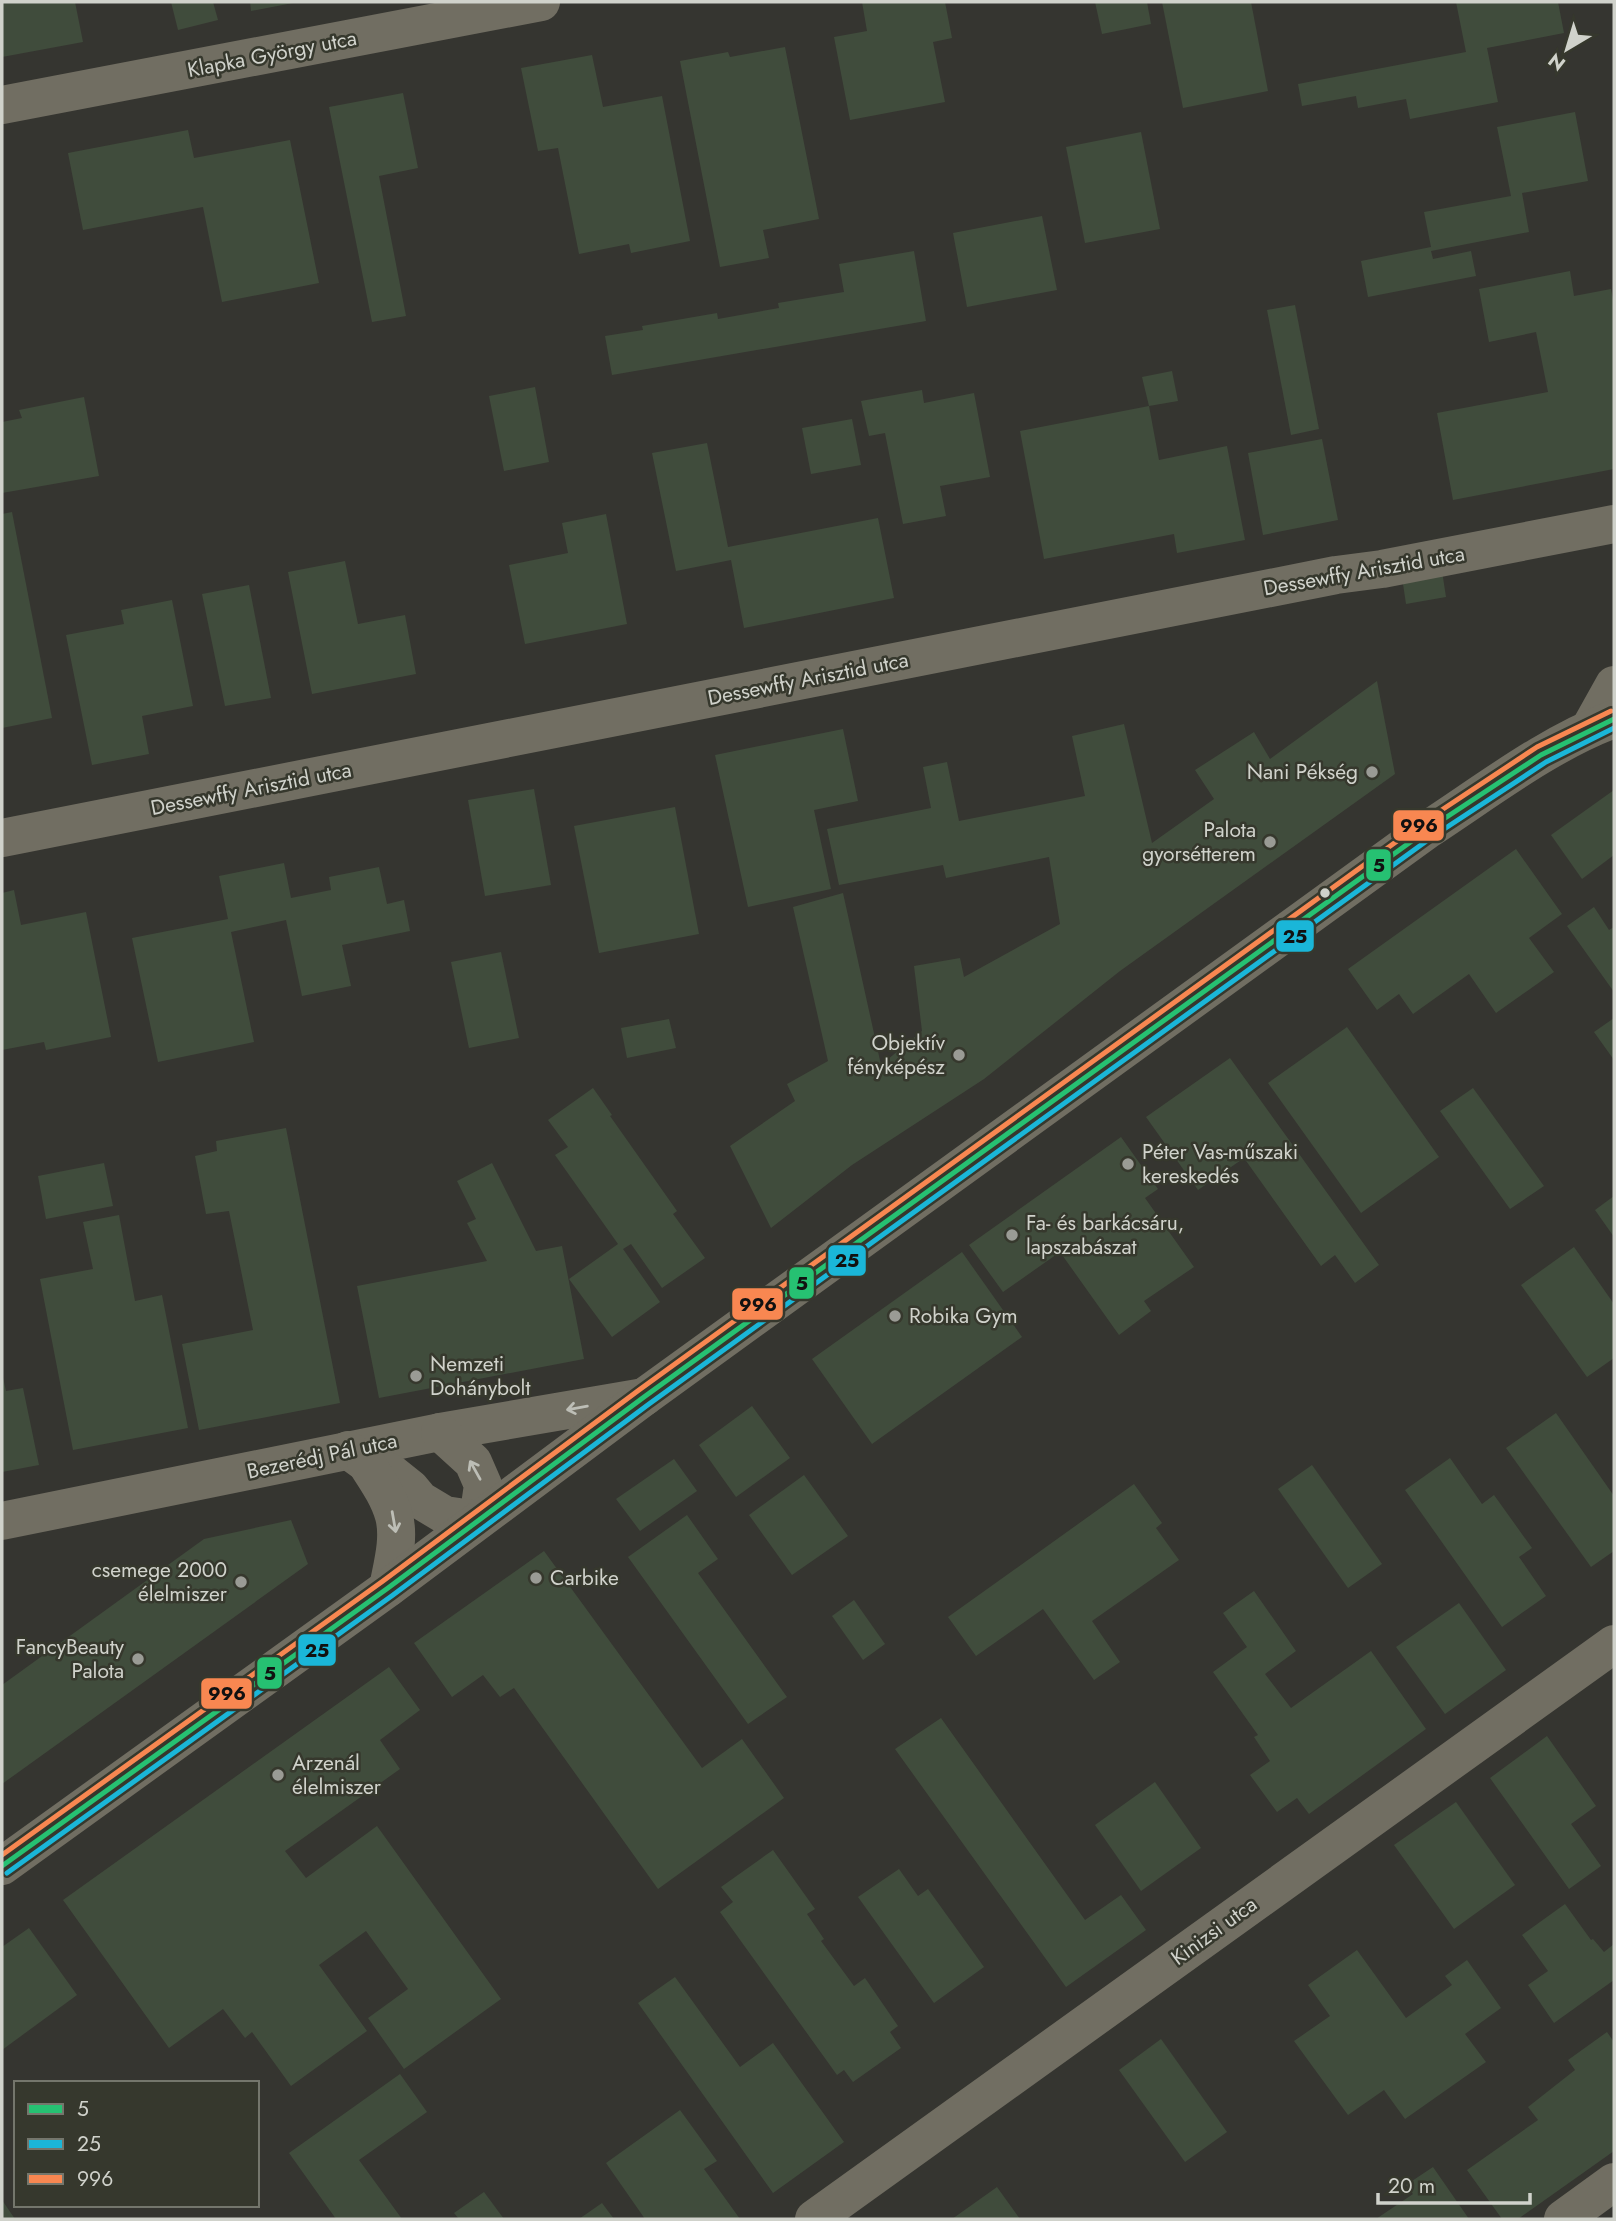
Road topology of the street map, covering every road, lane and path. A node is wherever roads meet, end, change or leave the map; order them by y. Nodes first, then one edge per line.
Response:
1 (541, 2) edge
2 (2, 106) edge
3 (1614, 524) edge
4 (1614, 685) edge
5 (1602, 724) edge
6 (2, 838) edge
7 (644, 1397) junction
8 (440, 1432) junction
9 (357, 1456) junction
10 (478, 1520) junction
11 (2, 1521) edge
12 (388, 1588) junction
13 (1614, 1644) edge
14 (2, 1866) edge
15 (1614, 2182) edge
16 (814, 2219) edge
17 (1563, 2219) edge

1 - 2 street, Klapka György utca
3 - 6 street, Dessewffy Arisztid utca
4 - 5 street
5 - 7 street
7 -> 8 street, Bezerédj Pál utca
7 - 10 street
8 - 9 street, Bezerédj Pál utca
10 -> 8 street
9 - 10 street
9 - 11 street, Bezerédj Pál utca
9 -> 12 street
10 - 12 street
12 - 14 street
13 - 16 street, Kinizsi utca
15 - 17 street

